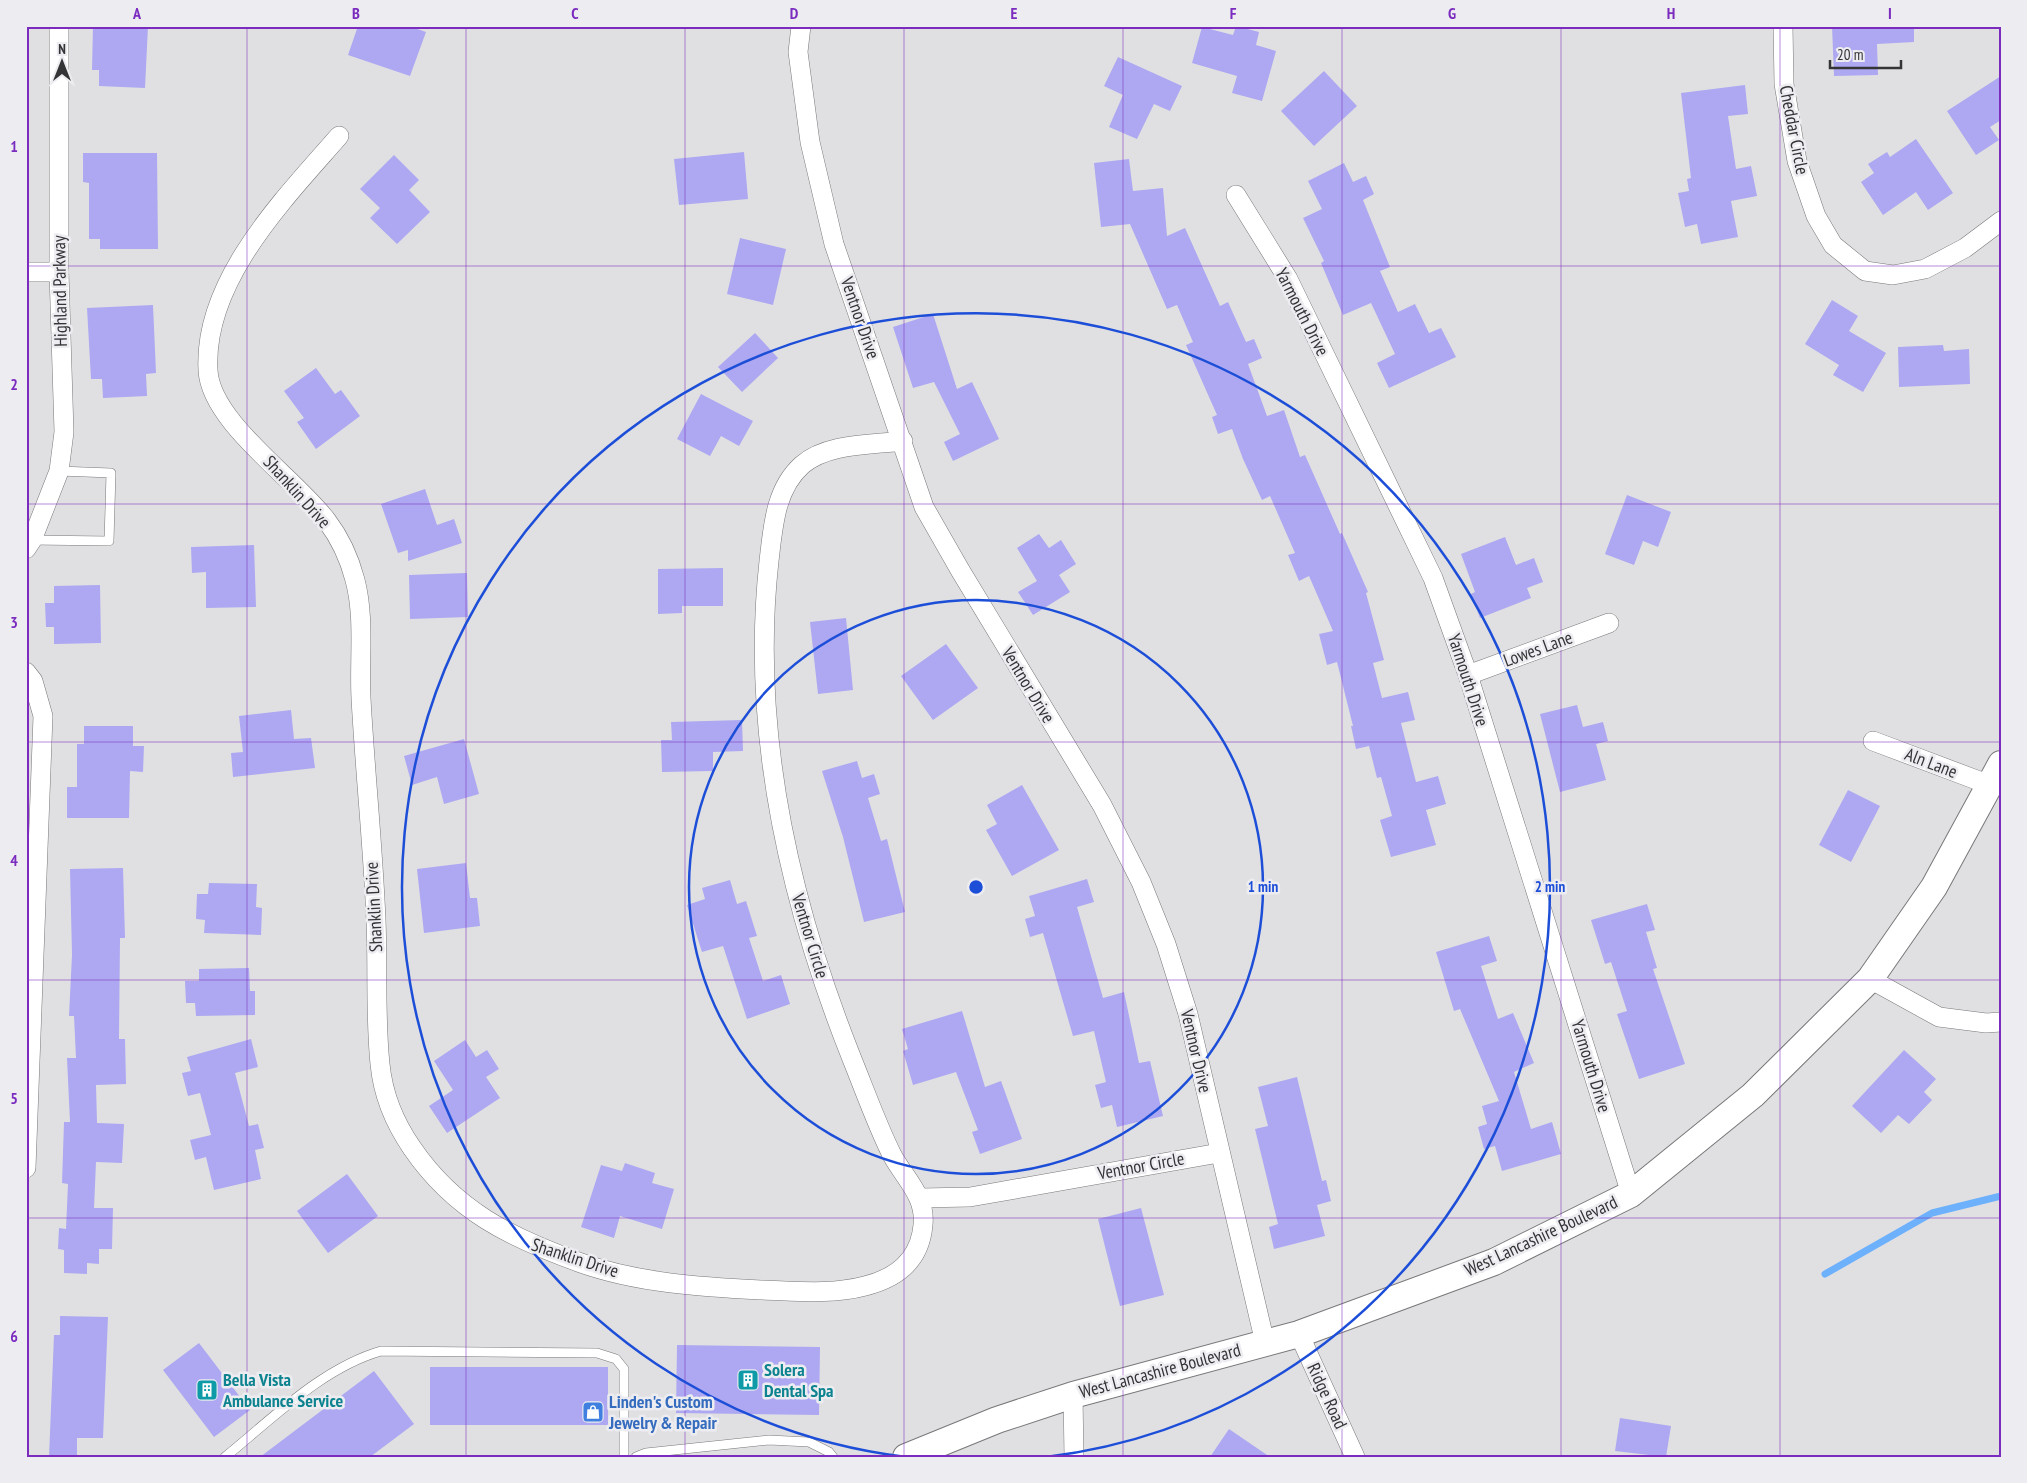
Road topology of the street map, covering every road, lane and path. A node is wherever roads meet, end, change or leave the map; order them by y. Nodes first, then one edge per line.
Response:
1 (59, 26) edge
2 (801, 26) edge
3 (1783, 26) edge
4 (339, 136) dead end
5 (1236, 195) dead end
6 (2001, 221) edge
7 (26, 272) edge
8 (59, 272) junction
9 (903, 441) junction
10 (59, 471) junction
11 (29, 544) edge
12 (1609, 623) dead end
13 (26, 672) edge
14 (1468, 675) junction
15 (1873, 741) dead end
16 (1995, 774) edge
17 (1870, 978) junction
18 (30, 985) edge
19 (2001, 1022) edge
20 (27, 1152) edge
21 (1219, 1153) junction
22 (26, 1168) edge
23 (1631, 1194) junction
24 (921, 1198) junction
25 (1299, 1334) junction
26 (1265, 1343) junction
27 (1073, 1395) junction
28 (225, 1457) edge
29 (624, 1457) edge
30 (636, 1457) edge
31 (833, 1457) edge
32 (906, 1457) edge
33 (1074, 1457) edge
34 (1355, 1457) edge

1 - 8 street, Highland Parkway
2 - 9 street, Ventnor Drive
3 - 6 street, Cheddar Circle
4 - 24 street, Shanklin Drive
5 - 14 street, Yarmouth Drive
7 - 8 street
8 - 10 street, Highland Parkway
9 - 21 street, Ventnor Drive
9 - 24 street, Ventnor Circle
10 - 11 street, Highland Parkway
10 - 11 lane
12 - 14 street, Lowes Lane
13 - 18 street
14 - 23 street, Yarmouth Drive
15 - 16 street, Aln Lane
16 - 17 main road, West Lancashire Boulevard
17 - 19 street
17 - 23 main road, West Lancashire Boulevard
18 - 20 street
20 - 22 street
21 - 24 street, Ventnor Circle
21 - 26 street, Ventnor Drive
23 - 25 main road, West Lancashire Boulevard
25 - 26 main road, West Lancashire Boulevard
25 - 34 street, Ridge Road
26 - 27 main road, West Lancashire Boulevard
27 - 32 main road, West Lancashire Boulevard
27 - 33 street
28 - 29 lane
30 - 31 lane

